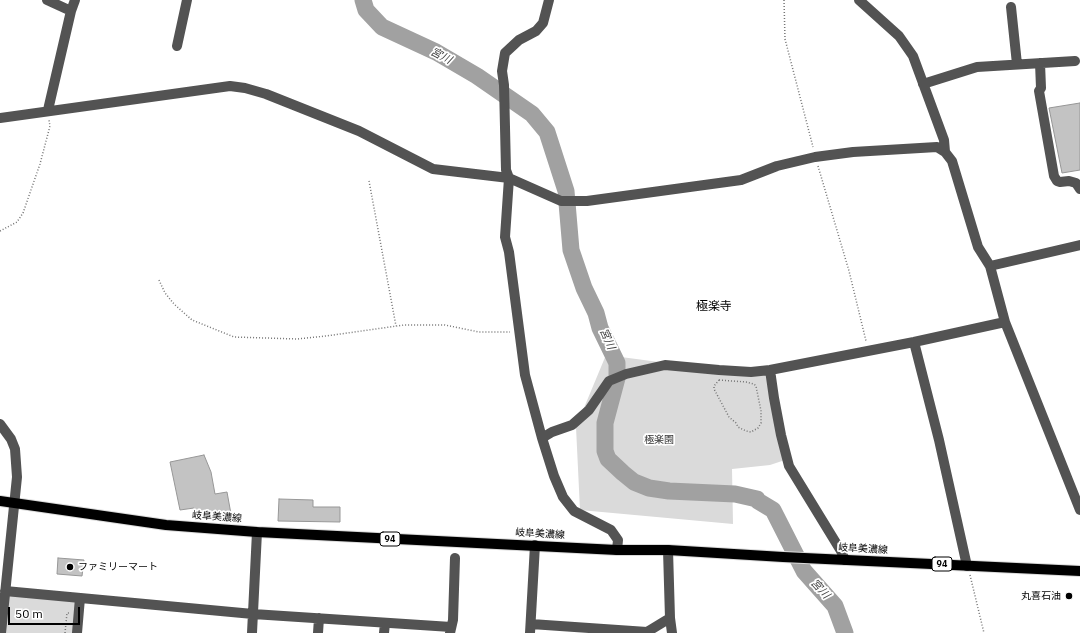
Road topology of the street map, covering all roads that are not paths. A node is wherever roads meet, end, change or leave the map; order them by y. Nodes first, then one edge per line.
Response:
1 (47, 0) edge
2 (75, 0) edge
3 (187, 0) edge
4 (549, 0) edge
5 (859, 0) edge
6 (1011, 8) dead end
7 (71, 11) junction
8 (177, 46) dead end
9 (1075, 61) dead end
10 (1040, 63) junction
11 (1017, 64) junction
12 (923, 84) junction
13 (48, 110) junction
14 (0, 118) edge
15 (945, 152) junction
16 (509, 178) junction
17 (1080, 188) edge
18 (1080, 245) edge
19 (990, 266) junction
20 (1005, 322) junction
21 (914, 342) junction
22 (770, 370) junction
23 (0, 424) edge
24 (542, 438) junction
25 (1078, 500) edge
26 (0, 501) edge
27 (15, 503) junction
28 (1080, 510) edge
29 (258, 532) junction
30 (535, 546) junction
31 (617, 550) junction
32 (668, 550) junction
33 (455, 558) dead end
34 (844, 560) junction
35 (967, 566) junction
36 (1080, 571) edge
37 (5, 591) junction
38 (80, 598) junction
39 (253, 614) junction
40 (319, 618) junction
41 (670, 618) junction
42 (384, 628) edge
43 (530, 629) edge
44 (451, 630) edge
45 (624, 632) edge
46 (1, 633) edge
47 (77, 633) edge
48 (252, 633) edge
49 (318, 633) edge
50 (672, 633) edge

1 - 7 street
2 - 7 street
3 - 8 street
4 - 16 street
5 - 12 street
6 - 11 street
7 - 13 street
9 - 10 street
10 - 11 street
10 - 17 street
11 - 12 street
12 - 15 street
13 - 14 street
13 - 16 street
15 - 16 street
15 - 19 street
16 - 24 street
18 - 19 street
19 - 20 street
20 - 21 street
20 - 25 street
21 - 22 street
21 - 35 street
22 - 24 street
22 - 34 street
23 - 27 street
24 - 31 street
25 - 28 street
26 - 27 main road, 岐阜美濃線 / 94
27 - 29 main road, 岐阜美濃線 / 94
27 - 37 street
29 - 30 main road, 岐阜美濃線 / 94
29 - 39 street
30 - 31 main road, 岐阜美濃線 / 94
30 - 43 street
31 - 32 main road, 岐阜美濃線 / 94
32 - 34 main road, 岐阜美濃線 / 94
32 - 41 street
33 - 44 street
34 - 35 main road, 岐阜美濃線 / 94
35 - 36 main road, 岐阜美濃線 / 94
37 - 38 street
37 - 46 street
38 - 39 street
38 - 47 street
39 - 40 street
39 - 48 street
40 - 42 street
40 - 49 street
41 - 45 street
41 - 50 street
42 - 44 street
43 - 45 street

